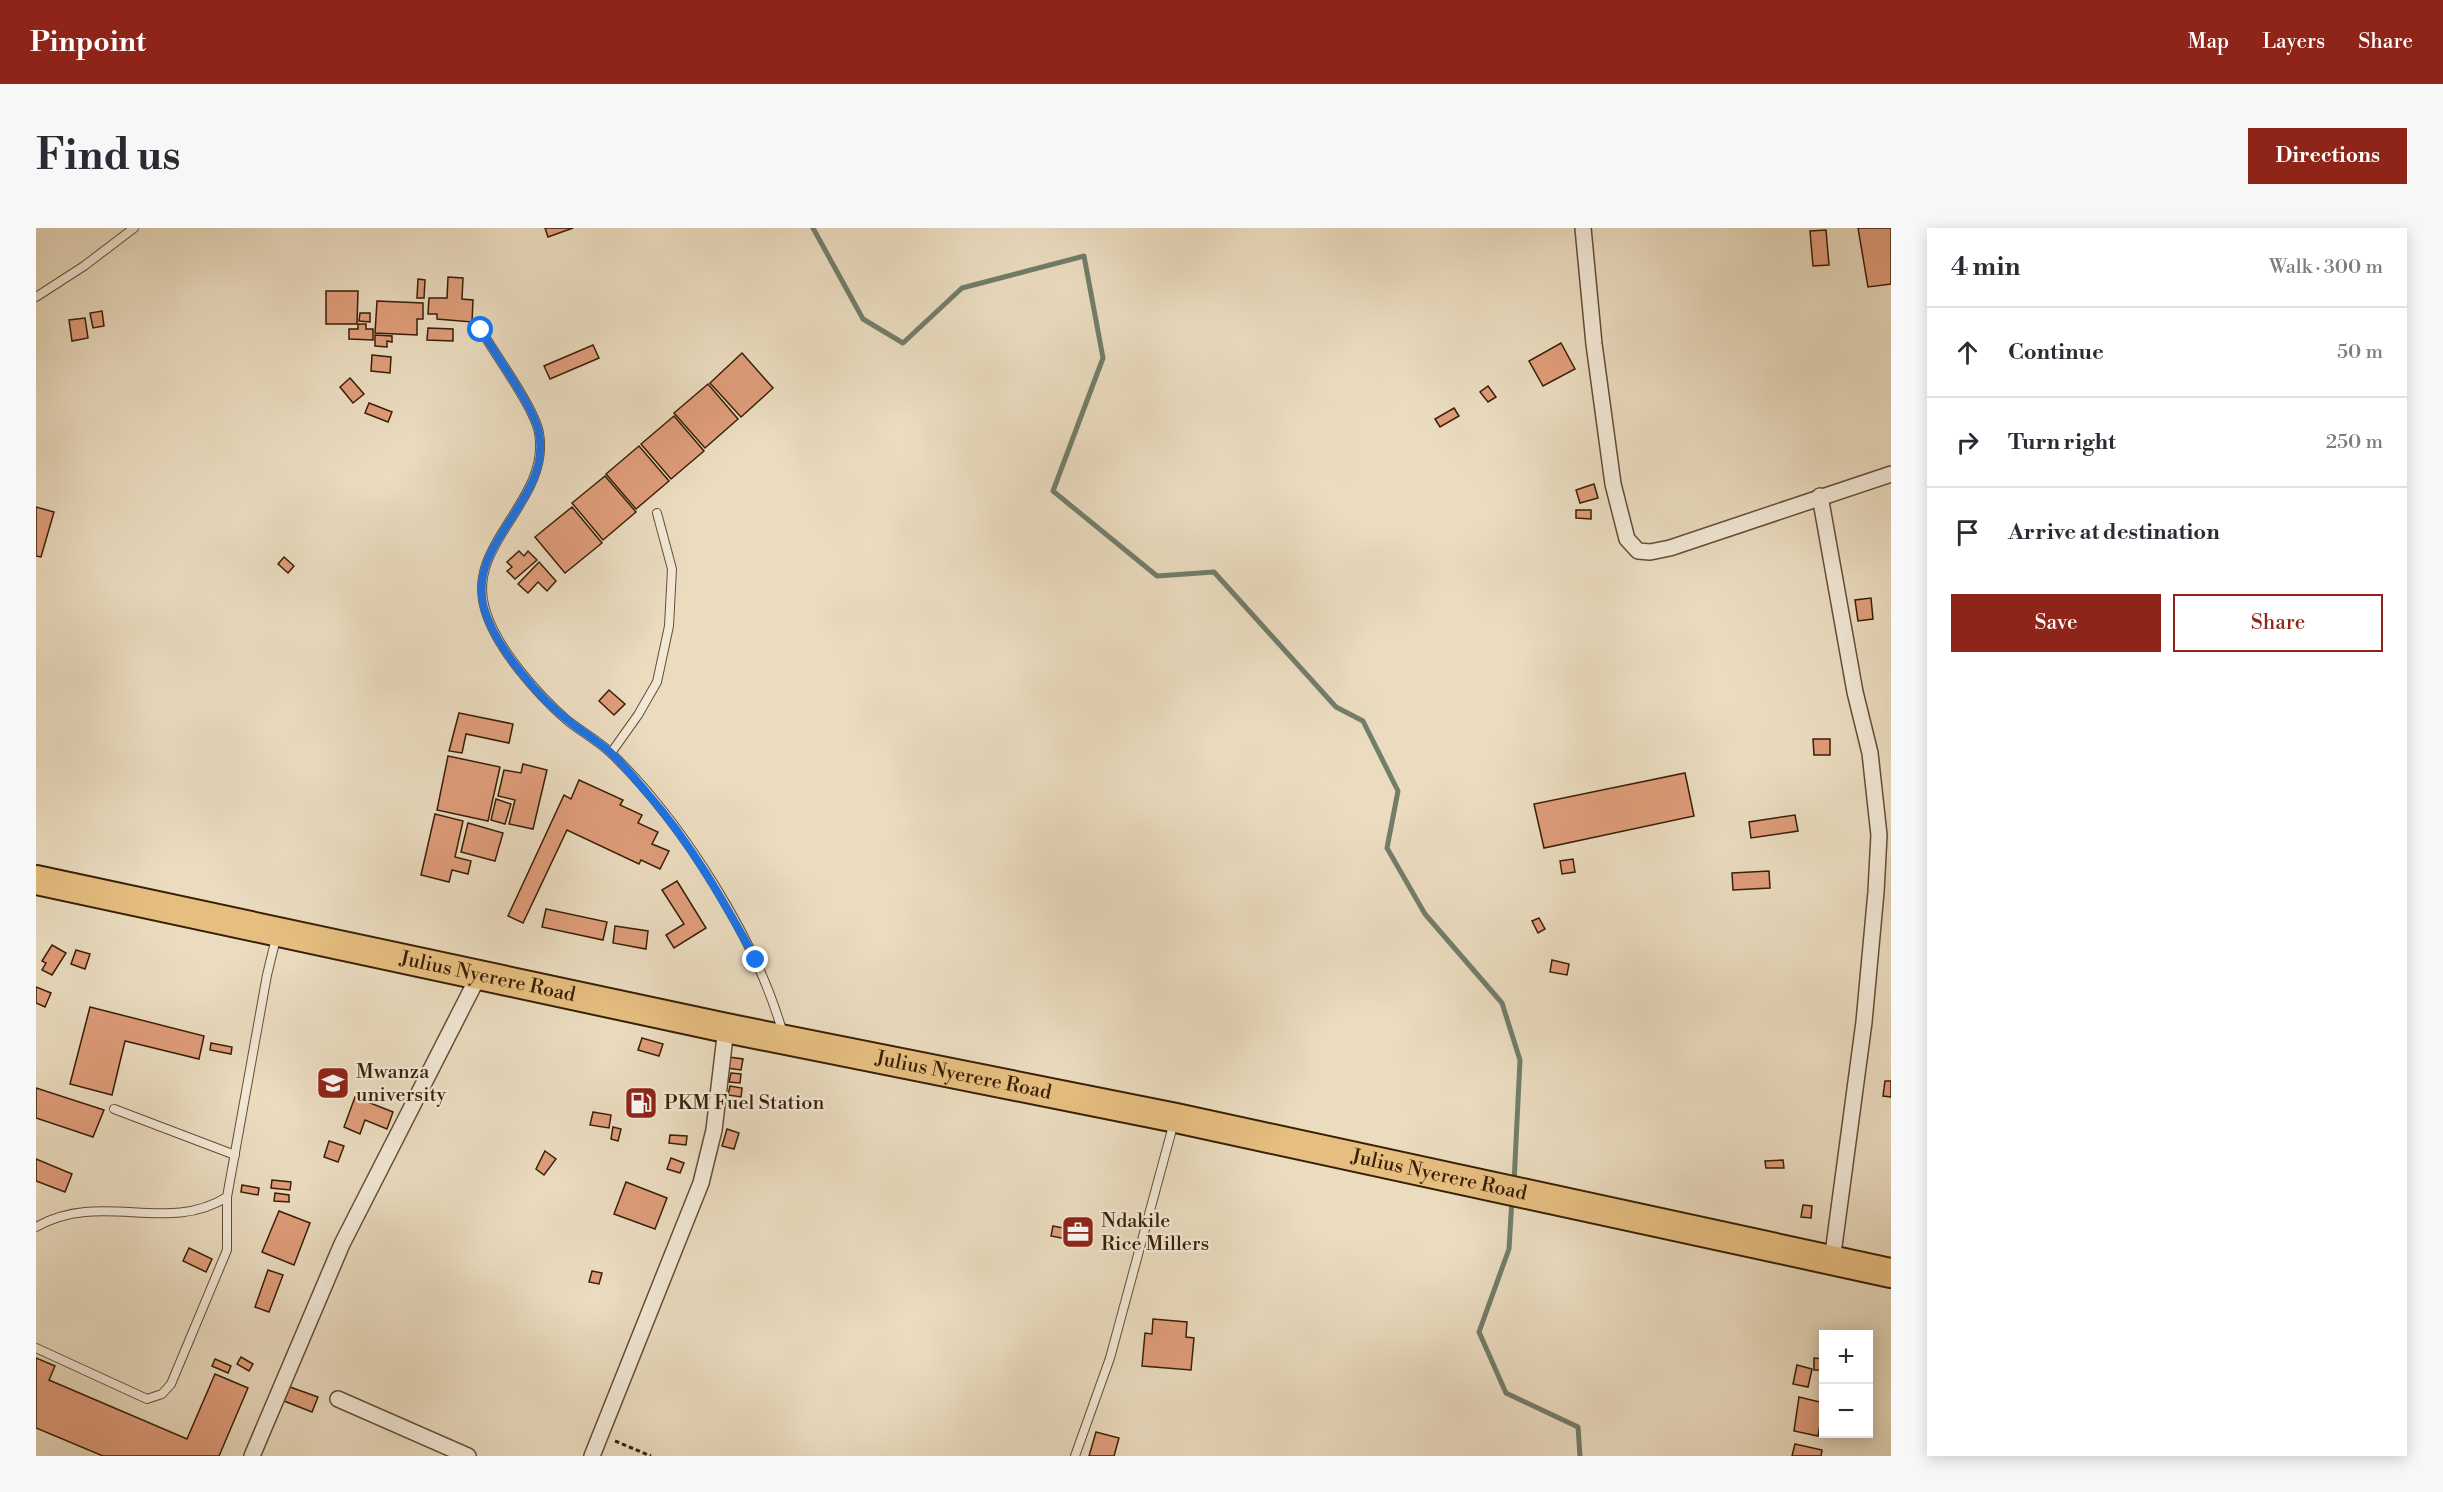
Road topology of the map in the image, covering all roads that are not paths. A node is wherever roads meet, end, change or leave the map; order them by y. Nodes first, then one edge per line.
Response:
1 (134, 228) edge
2 (1583, 228) edge
3 (36, 297) edge
4 (481, 330) dead end
5 (1891, 474) edge
6 (1820, 496) junction
7 (657, 513) dead end
8 (611, 753) junction
9 (36, 880) edge
10 (278, 932) junction
11 (478, 975) junction
12 (726, 1028) junction
13 (784, 1038) junction
14 (114, 1109) dead end
15 (1176, 1118) junction
16 (235, 1155) junction
17 (227, 1197) junction
18 (36, 1227) edge
19 (1832, 1261) junction
20 (1891, 1273) edge
21 (36, 1348) edge
22 (338, 1399) dead end
23 (252, 1456) edge
24 (468, 1456) edge
25 (592, 1456) edge
26 (1075, 1456) edge

1 - 3 lane
2 - 6 street
4 - 8 lane
5 - 6 street
6 - 19 street
7 - 8 lane
8 - 13 lane
9 - 10 highway, Julius Nyerere Road
10 - 11 highway, Julius Nyerere Road
10 - 16 lane
11 - 12 highway, Julius Nyerere Road
11 - 23 street
12 - 13 highway, Julius Nyerere Road
12 - 25 street
13 - 15 highway, Julius Nyerere Road
14 - 16 lane
15 - 19 highway, Julius Nyerere Road
15 - 26 lane
16 - 17 lane
17 - 18 lane
17 - 21 lane
19 - 20 highway, Julius Nyerere Road
22 - 24 street

